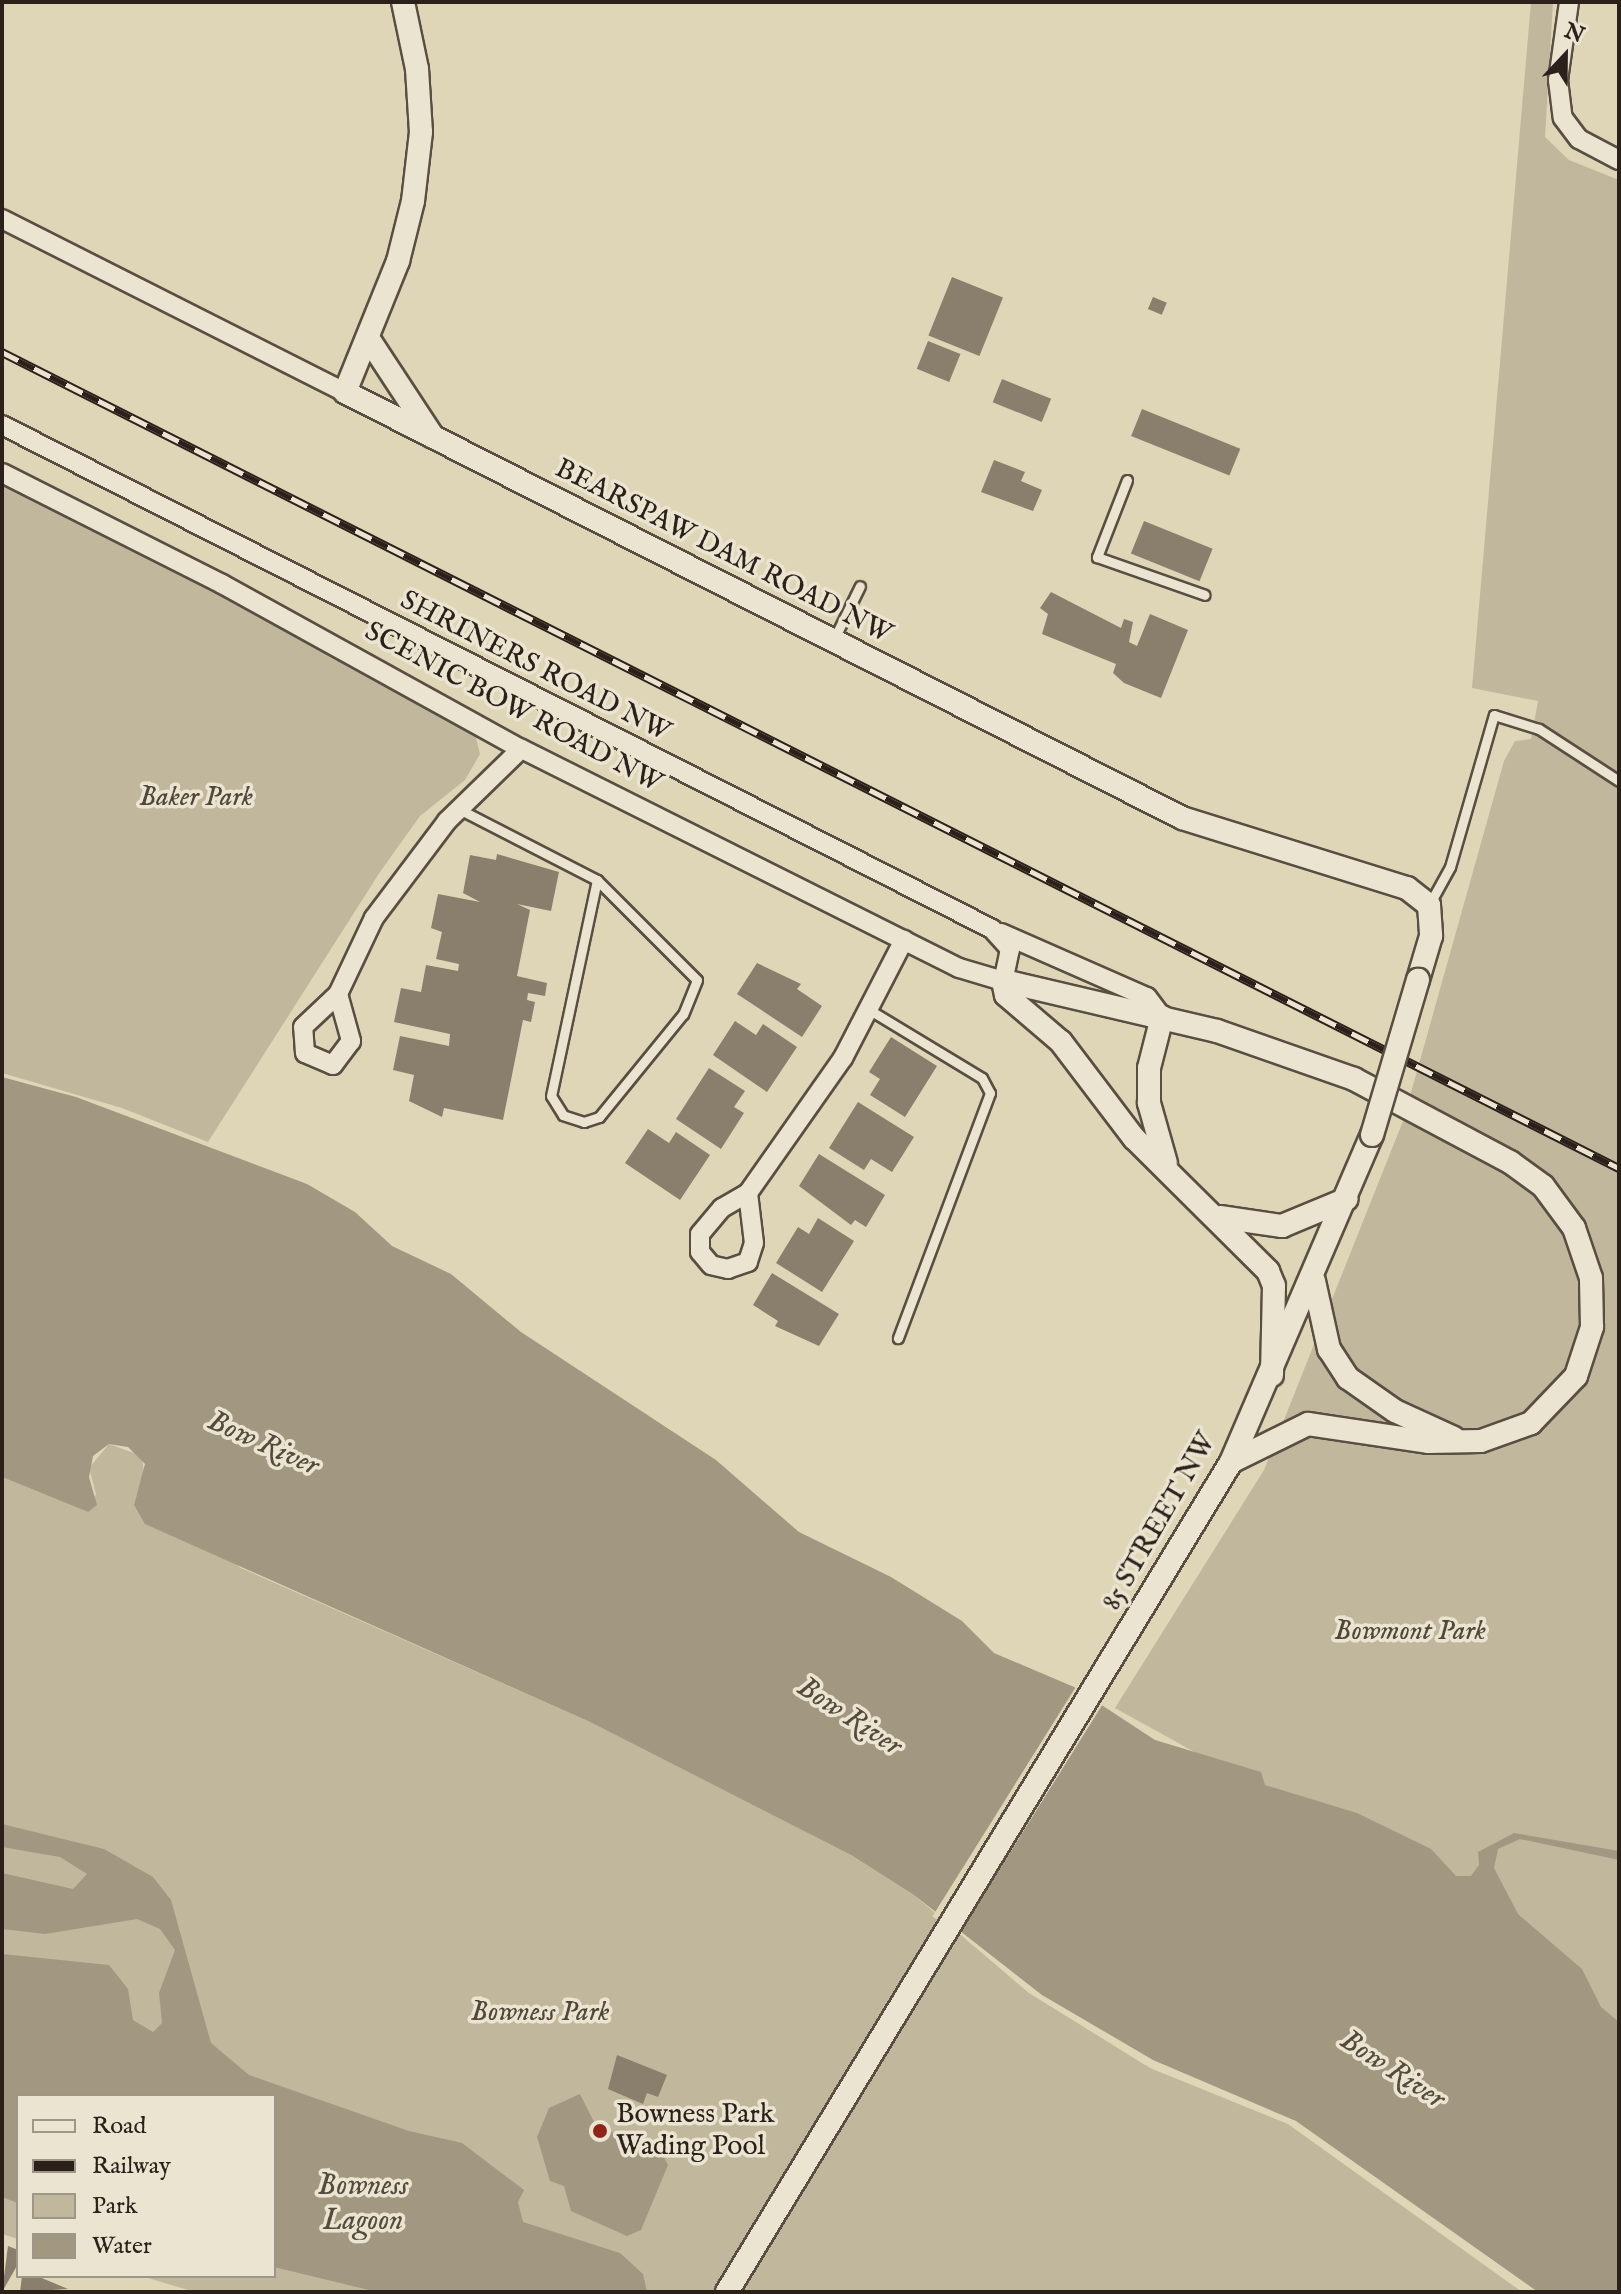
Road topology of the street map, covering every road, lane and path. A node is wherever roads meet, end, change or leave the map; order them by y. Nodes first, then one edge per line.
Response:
1 (403, 2) edge
2 (1569, 2) edge
3 (1619, 160) edge
4 (2, 219) edge
5 (368, 338) junction
6 (345, 392) junction
7 (2, 425) edge
8 (434, 439) junction
9 (2, 473) edge
10 (1127, 480) dead end
11 (860, 586) dead end
12 (1205, 595) dead end
13 (833, 641) junction
14 (521, 749) junction
15 (1619, 781) edge
16 (459, 809) junction
17 (597, 880) junction
18 (1429, 905) junction
19 (992, 929) junction
20 (904, 940) junction
21 (1003, 981) junction
22 (338, 994) dead end
23 (868, 1009) junction
24 (1162, 1017) junction
25 (1171, 1174) junction
26 (748, 1193) dead end
27 (1347, 1199) junction
28 (1219, 1217) junction
29 (1314, 1281) junction
30 (898, 1338) dead end
31 (1272, 1375) junction
32 (1462, 1442) junction
33 (1231, 1462) junction
34 (727, 2292) edge

1 - 5 street
2 - 3 street
4 - 6 street, BEARSPAW DAM ROAD NW
5 - 6 street
5 - 8 street
6 - 8 street, BEARSPAW DAM ROAD NW
7 - 19 street, SHRINERS ROAD NW
8 - 13 street, BEARSPAW DAM ROAD NW
9 - 14 street, SCENIC BOW ROAD NW
10 - 12 lane
11 - 13 lane
13 - 18 street, BEARSPAW DAM ROAD NW
14 - 16 street
14 - 20 street, SCENIC BOW ROAD NW
15 - 18 lane, 85 STREET NW
16 - 17 lane
16 - 22 street
17 - 17 lane
18 - 27 street, 85 STREET NW, bridge
19 - 21 street
19 - 24 street, SHRINERS ROAD NW
20 - 21 street, SCENIC BOW ROAD NW
20 - 23 street
21 - 24 street
21 - 25 street
23 - 26 street
23 - 30 lane
24 - 25 street
24 - 32 street
25 - 28 street
27 - 28 street
27 - 29 street, 85 STREET NW
28 - 31 street
29 - 31 street, 85 STREET NW
29 - 32 street
31 - 33 street, 85 STREET NW
32 - 33 street
33 - 34 street, 85 STREET NW

